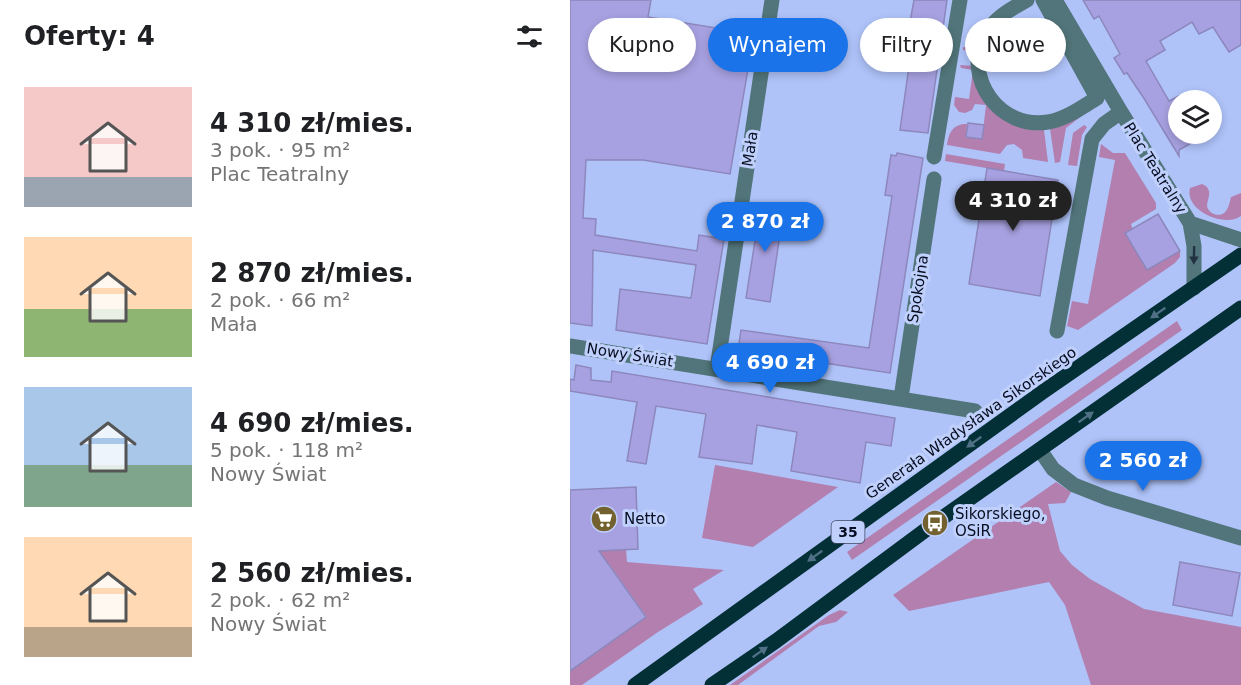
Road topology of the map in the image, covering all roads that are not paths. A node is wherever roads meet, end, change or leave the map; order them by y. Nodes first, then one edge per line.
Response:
1 (772, 0) edge
2 (960, 0) edge
3 (1027, 0) edge
4 (1043, 0) edge
5 (1055, 0) edge
6 (1121, 112) junction
7 (934, 157) dead end
8 (934, 179) dead end
9 (1190, 223) junction
10 (1241, 240) edge
11 (1241, 255) edge
12 (1194, 288) junction
13 (1240, 310) edge
14 (1058, 331) dead end
15 (570, 346) edge
16 (717, 369) junction
17 (901, 398) junction
18 (975, 411) dead end
19 (1040, 450) junction
20 (1241, 538) edge
21 (635, 685) edge
22 (712, 685) edge

1 - 16 street, Mała
2 - 7 street
3 - 4 street
5 - 6 street, Plac Teatralny
6 - 9 street, Plac Teatralny
6 - 14 street, Plac Teatralny
8 - 17 street, Spokojna
9 - 10 street, Plac Teatralny
9 -> 12 street, Plac Teatralny
11 - 12 main road, Generała Władysława Sikorskiego / 35
12 -> 21 main road, Generała Władysława Sikorskiego / 35
19 -> 13 main road
15 - 16 street, Nowy Świat
16 - 17 street, Nowy Świat
17 - 18 street, Nowy Świat
19 - 20 street
22 -> 19 main road

